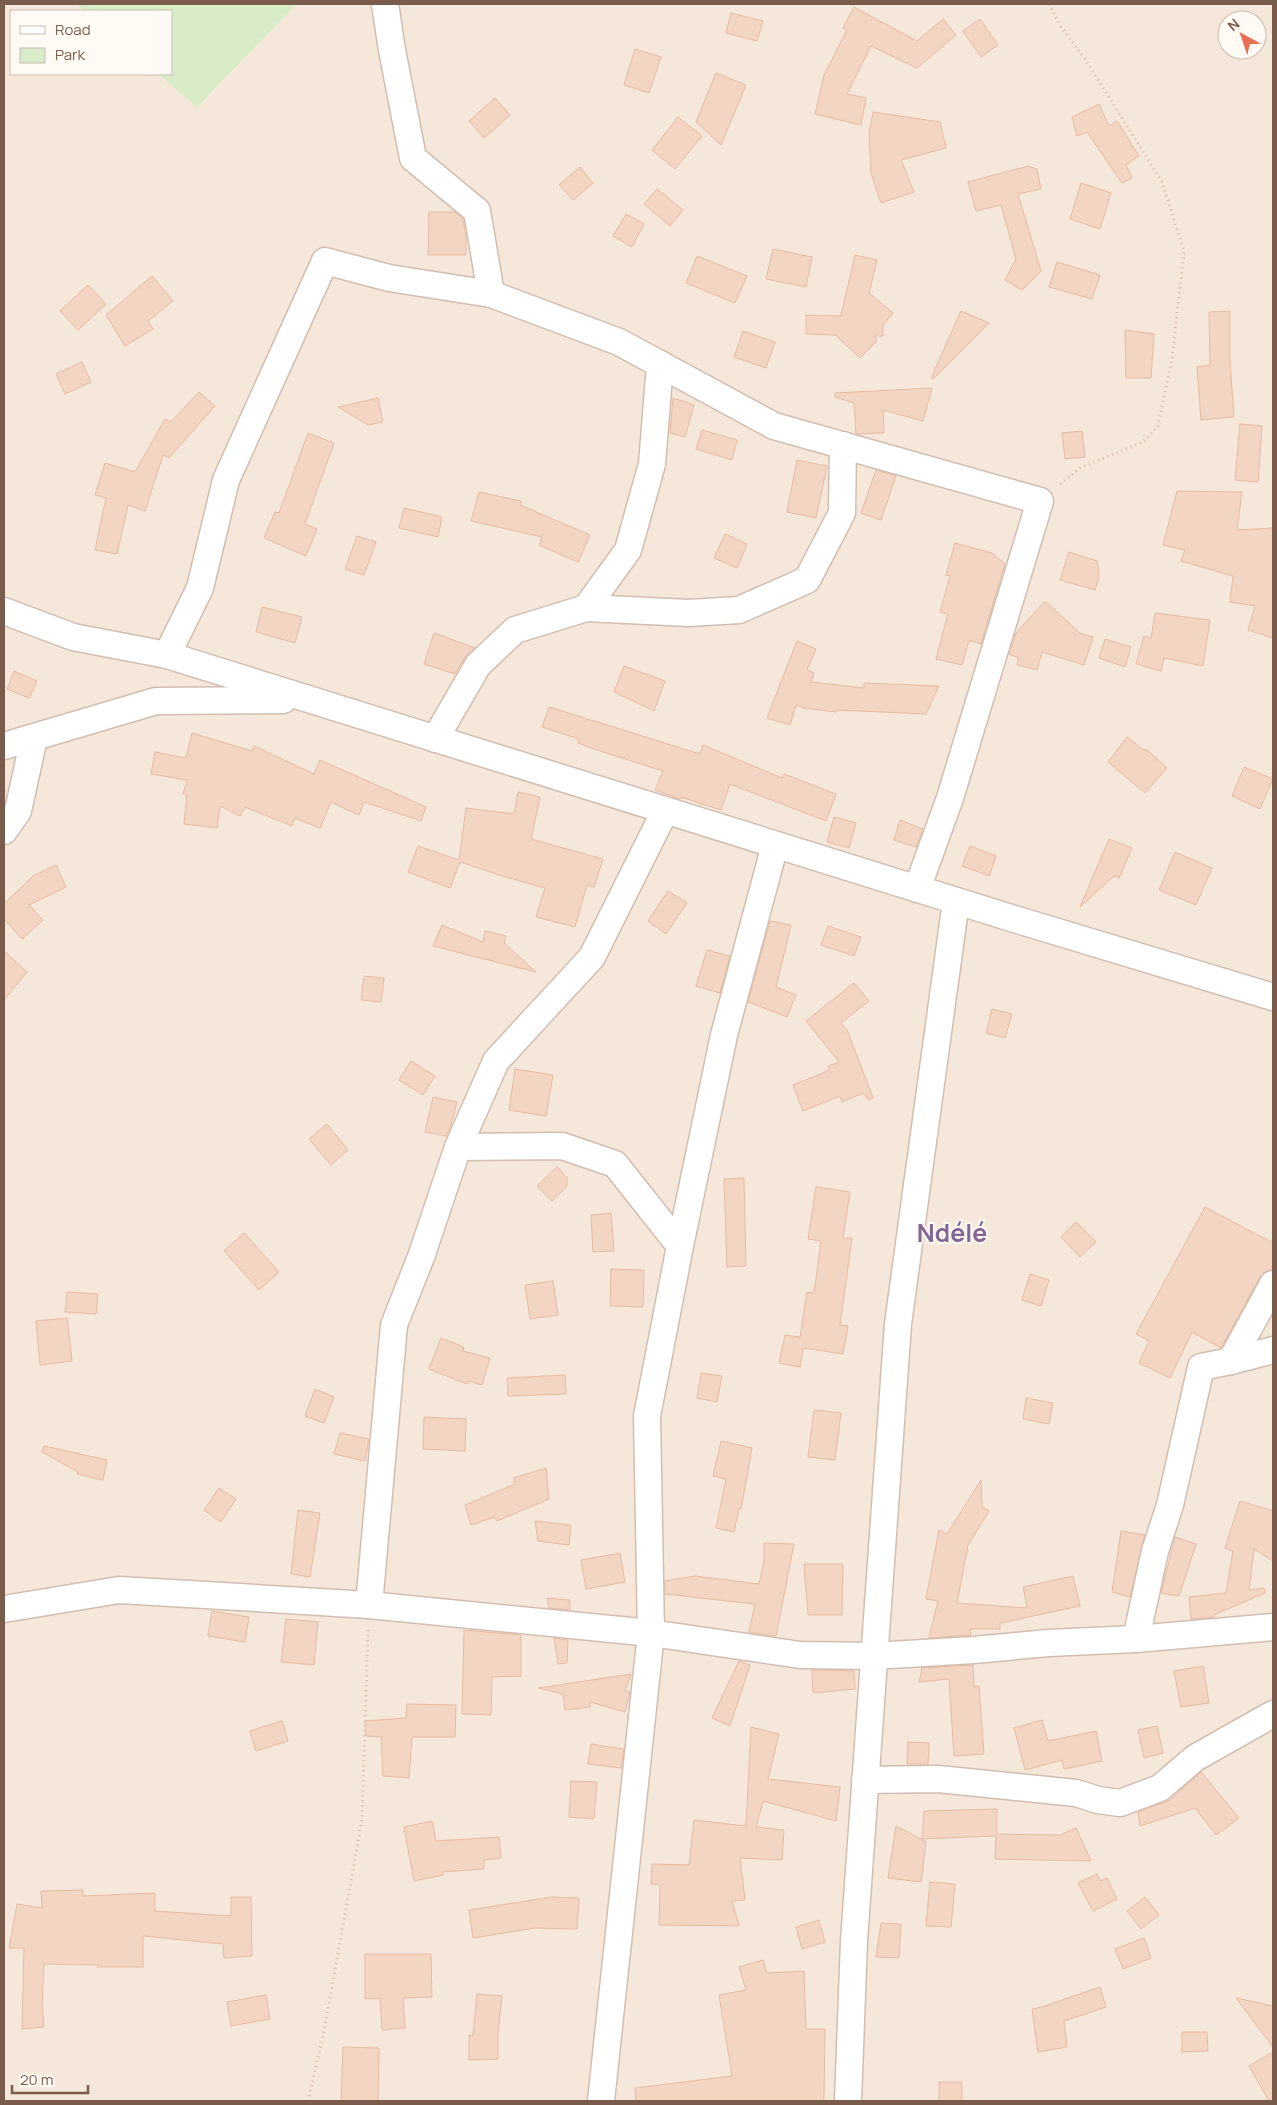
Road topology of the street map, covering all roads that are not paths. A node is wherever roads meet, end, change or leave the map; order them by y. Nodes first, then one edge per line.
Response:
1 (385, 4) edge
2 (491, 294) junction
3 (660, 364) junction
4 (842, 445) junction
5 (586, 608) junction
6 (4, 611) edge
7 (167, 655) junction
8 (309, 700) junction
9 (34, 738) junction
10 (435, 739) junction
11 (4, 746) edge
12 (665, 811) junction
13 (4, 831) edge
14 (775, 845) junction
15 (918, 888) junction
16 (956, 901) junction
17 (1273, 997) edge
18 (458, 1147) junction
19 (680, 1246) junction
20 (1273, 1284) edge
21 (1273, 1350) edge
22 (1231, 1361) junction
23 (369, 1605) junction
24 (4, 1609) edge
25 (1273, 1627) edge
26 (651, 1632) junction
27 (1136, 1639) junction
28 (874, 1656) junction
29 (1273, 1714) edge
30 (865, 1780) junction
31 (602, 2101) edge
32 (848, 2101) edge

1 - 2 street
2 - 3 street
2 - 7 street
3 - 4 street
3 - 5 street
4 - 5 street
4 - 15 street
5 - 10 street
6 - 7 street
7 - 8 street
8 - 9 street
8 - 10 street
9 - 11 street
9 - 13 street
10 - 12 street
12 - 14 street
12 - 18 street
14 - 15 street
14 - 19 street
15 - 16 street
16 - 17 street
16 - 28 street
18 - 19 street
18 - 23 street
19 - 26 street
20 - 22 street
21 - 22 street
22 - 27 street
23 - 24 street
23 - 26 street
25 - 27 street
26 - 28 street
26 - 31 street
27 - 28 street
28 - 30 street
29 - 30 street
30 - 32 street

